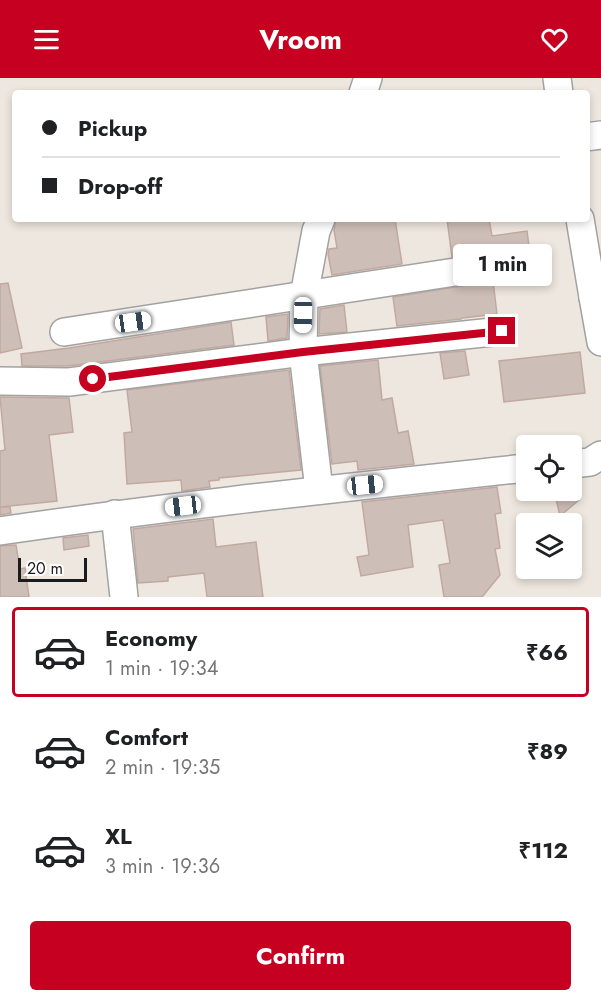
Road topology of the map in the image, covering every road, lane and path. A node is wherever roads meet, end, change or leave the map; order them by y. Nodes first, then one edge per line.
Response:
1 (320, 222) edge
2 (581, 222) edge
3 (488, 267) dead end
4 (304, 296) junction
5 (597, 296) edge
6 (502, 331) dead end
7 (64, 332) dead end
8 (601, 342) edge
9 (303, 352) junction
10 (0, 381) edge
11 (601, 455) edge
12 (582, 463) edge
13 (516, 469) edge
14 (318, 490) junction
15 (115, 514) junction
16 (0, 531) edge
17 (124, 597) edge

1 - 4 street
2 - 5 street
3 - 4 street
4 - 7 street
4 - 9 street
5 - 8 street
6 - 9 street
9 - 10 street
9 - 14 street
11 - 12 street
13 - 14 street
14 - 15 street
15 - 16 street
15 - 17 street

